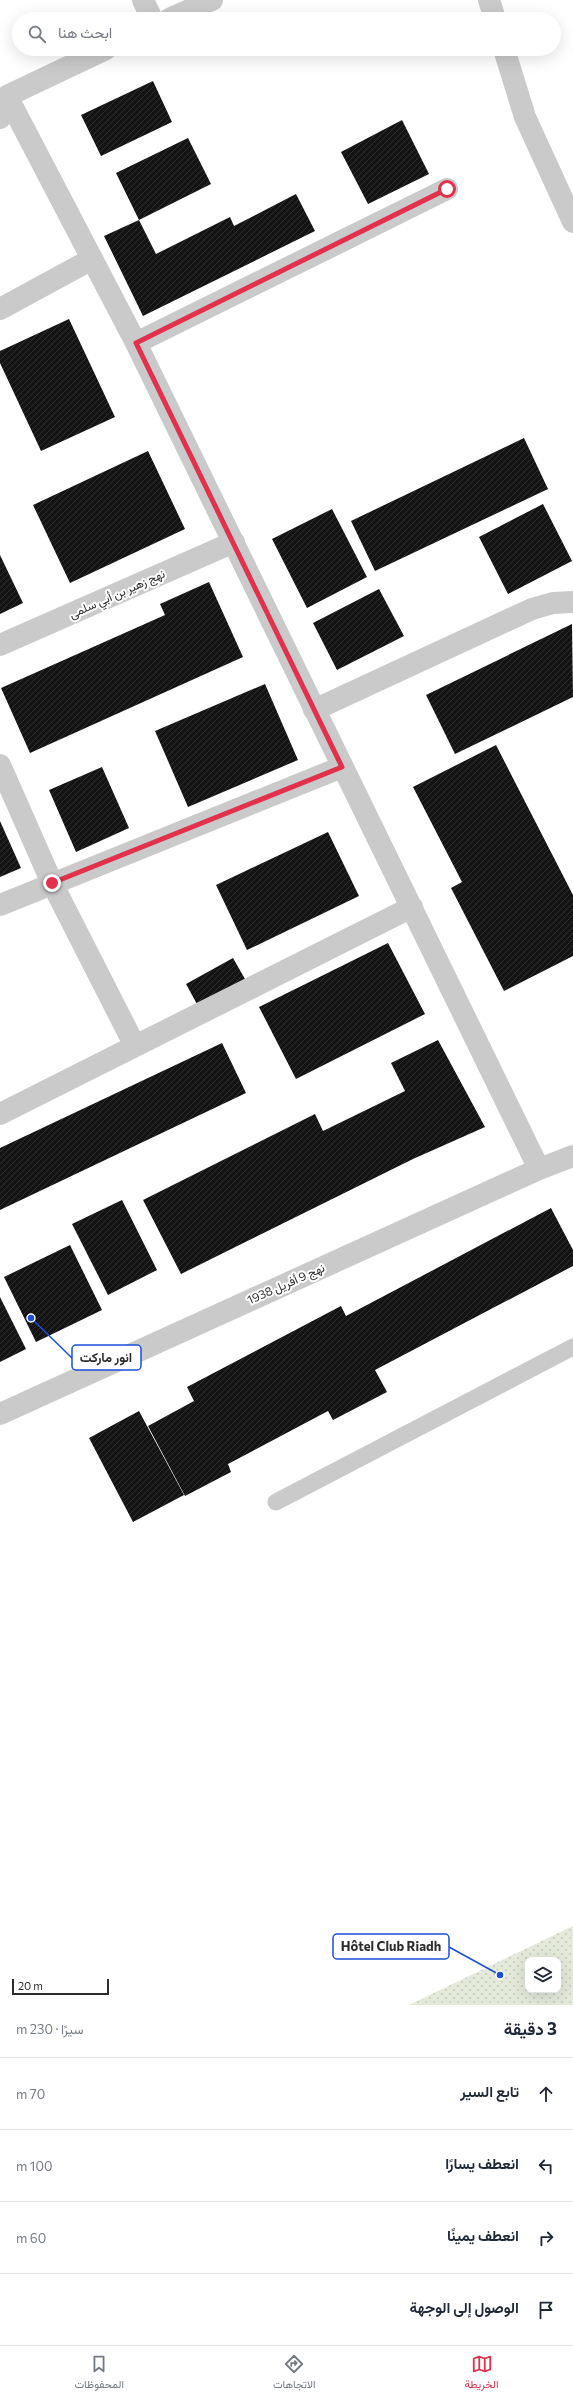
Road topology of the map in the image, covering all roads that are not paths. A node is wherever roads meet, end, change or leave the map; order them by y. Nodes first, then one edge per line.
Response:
1 (143, 0) edge
2 (212, 0) edge
3 (489, 0) edge
4 (149, 12) edge
5 (185, 12) edge
6 (493, 12) edge
7 (91, 56) edge
8 (506, 56) edge
9 (7, 96) junction
10 (0, 118) edge
11 (447, 189) dead end
12 (573, 222) edge
13 (92, 259) junction
14 (0, 309) edge
15 (136, 343) junction
16 (234, 542) junction
17 (573, 602) edge
18 (0, 645) edge
19 (314, 710) junction
20 (0, 765) edge
21 (342, 767) junction
22 (52, 883) junction
23 (0, 904) edge
24 (412, 907) junction
25 (135, 1046) junction
26 (0, 1114) edge
27 (573, 1156) edge
28 (539, 1169) junction
29 (573, 1347) edge
30 (0, 1414) edge
31 (276, 1502) dead end

1 - 4 street
2 - 5 street
3 - 6 street
7 - 9 street
8 - 12 street
9 - 10 street
9 - 13 street
11 - 15 street
13 - 14 street
13 - 15 street
15 - 16 street
16 - 18 street, نهج زهير بن أبي سلمى
16 - 19 street
17 - 19 street
19 - 21 street
20 - 22 street
21 - 22 street
21 - 24 street
22 - 23 street
22 - 25 street
24 - 25 street
24 - 28 street
25 - 26 street
27 - 28 street, نهج 9 أفريل 1938
28 - 30 street, نهج 9 أفريل 1938
29 - 31 lane

